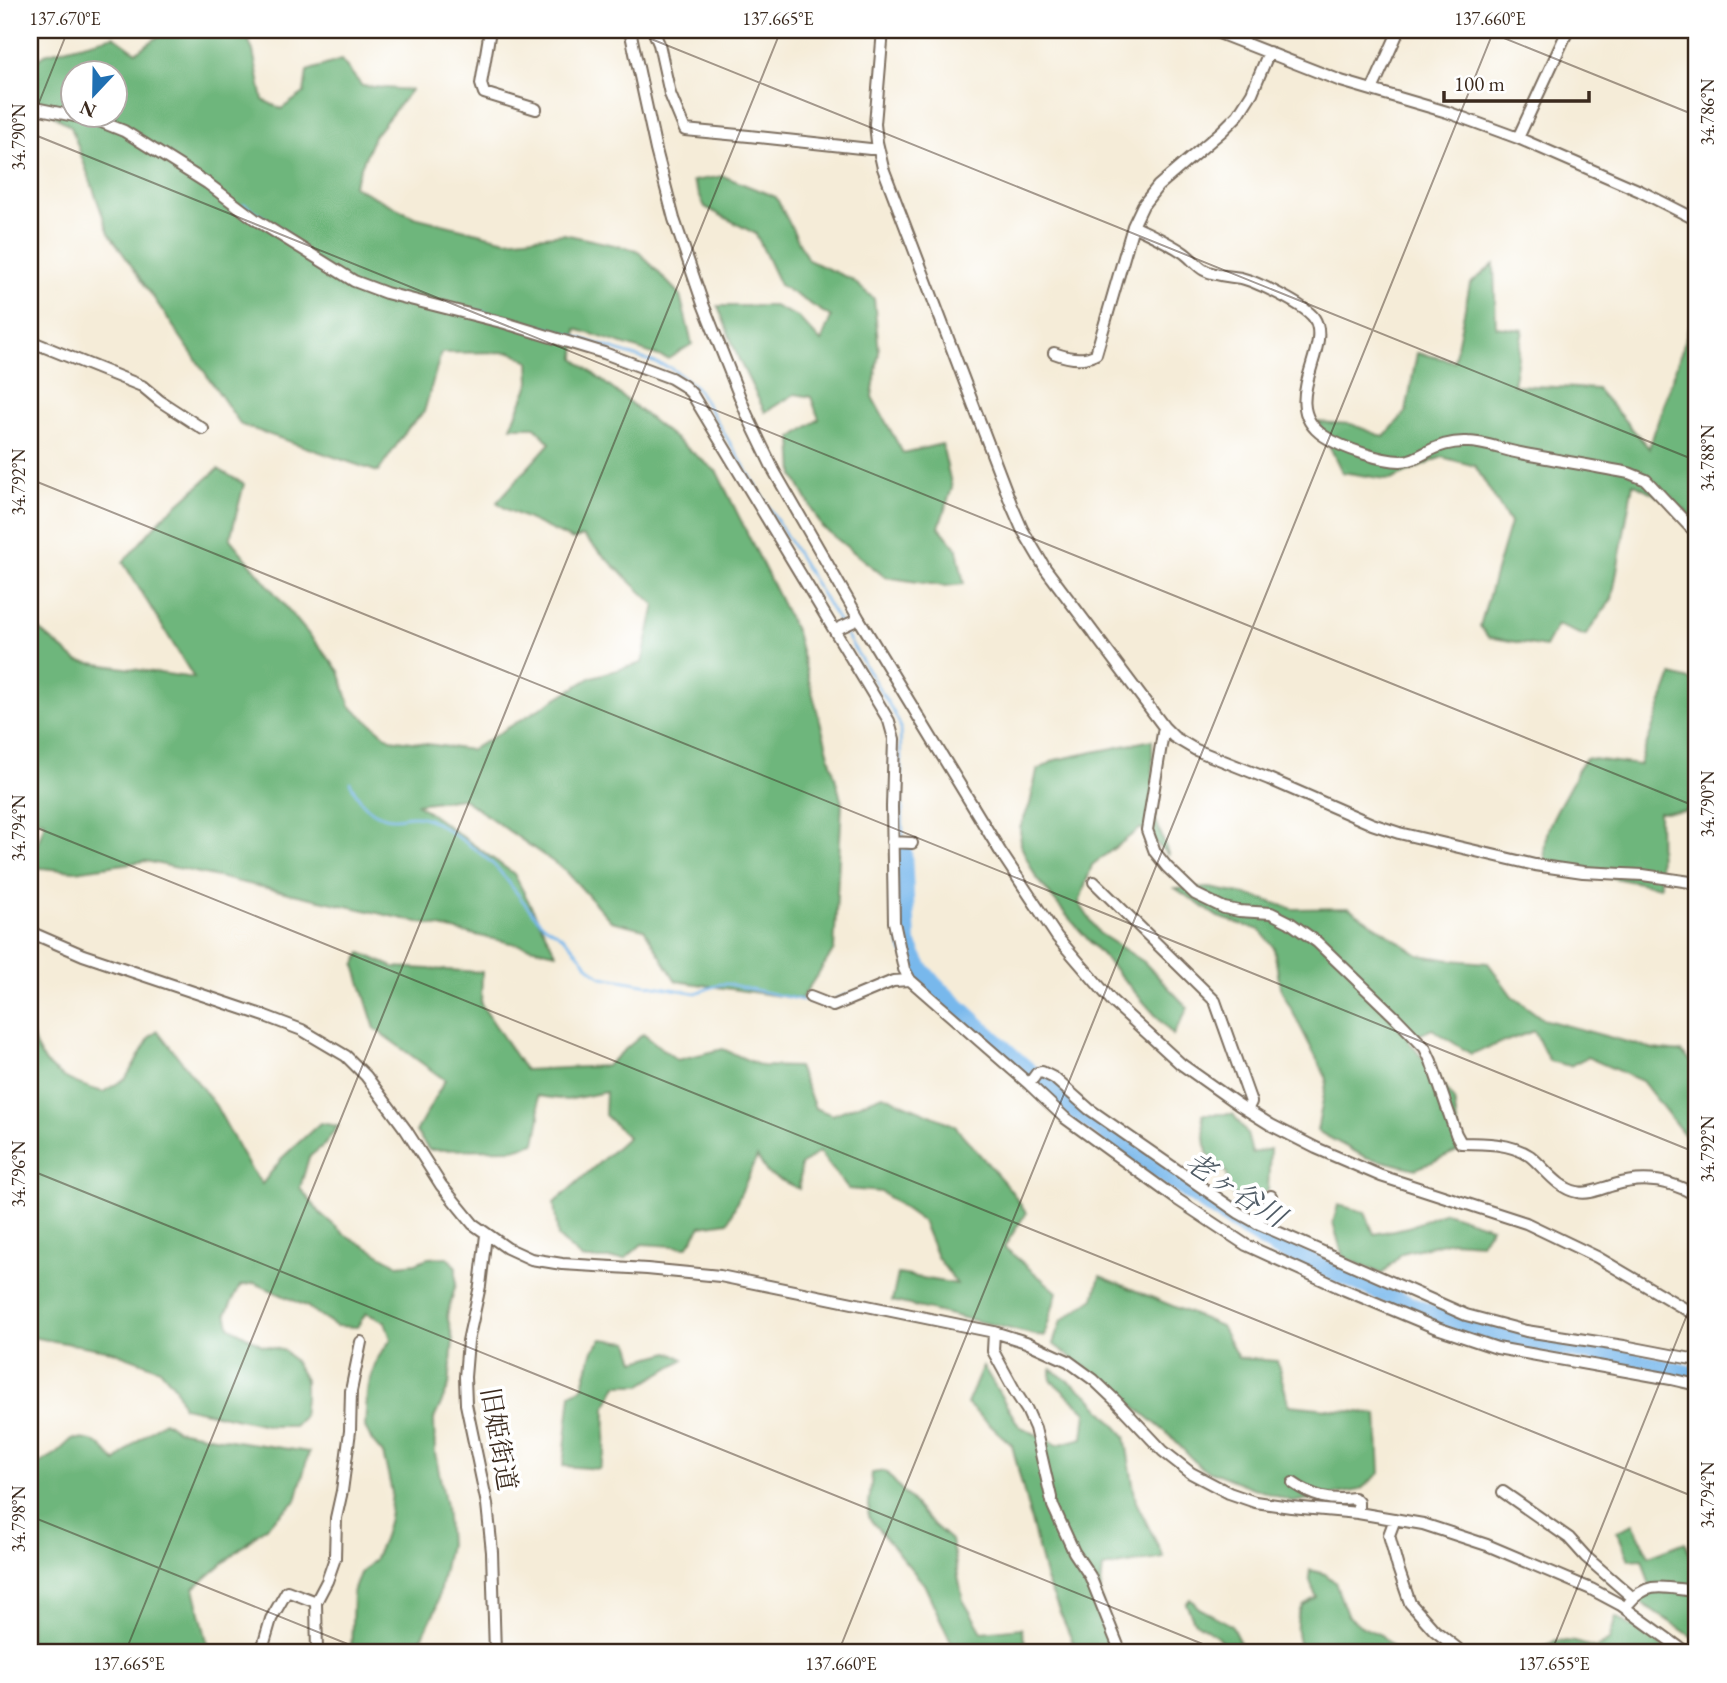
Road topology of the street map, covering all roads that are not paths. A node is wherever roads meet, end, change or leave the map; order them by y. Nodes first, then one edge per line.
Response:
1 (489, 30) edge
2 (630, 30) edge
3 (653, 30) edge
4 (883, 30) edge
5 (1211, 30) edge
6 (1399, 30) edge
7 (1568, 30) edge
8 (1269, 52) junction
9 (1372, 90) junction
10 (30, 107) edge
11 (536, 109) dead end
12 (1518, 138) junction
13 (878, 149) junction
14 (1697, 220) edge
15 (1133, 226) junction
16 (30, 341) edge
17 (1054, 353) dead end
18 (203, 429) dead end
19 (1697, 532) edge
20 (854, 621) junction
21 (837, 629) junction
22 (1164, 727) junction
23 (892, 842) junction
24 (912, 843) dead end
25 (1094, 882) dead end
26 (1697, 883) edge
27 (30, 932) edge
28 (907, 975) junction
29 (810, 997) dead end
30 (1029, 1084) junction
31 (1247, 1110) junction
32 (1271, 1196) dead end
33 (1697, 1196) edge
34 (1256, 1223) junction
35 (486, 1235) junction
36 (1697, 1317) edge
37 (994, 1332) junction
38 (361, 1342) dead end
39 (1675, 1355) junction
40 (1697, 1360) edge
41 (1671, 1379) junction
42 (1697, 1385) edge
43 (1293, 1483) dead end
44 (1503, 1492) dead end
45 (1358, 1513) junction
46 (1395, 1519) junction
47 (1686, 1590) dead end
48 (1633, 1598) junction
49 (316, 1602) junction
50 (1625, 1608) junction
51 (261, 1653) edge
52 (317, 1653) edge
53 (495, 1653) edge
54 (1121, 1653) edge
55 (1464, 1653) edge
56 (1687, 1653) edge

1 - 11 street
2 - 20 street
3 - 13 street
4 - 13 street
5 - 8 street
6 - 9 street
7 - 12 street
8 - 9 street
8 - 15 street
9 - 12 street
10 - 21 street
12 - 14 street
13 - 22 street
15 - 17 street
15 - 19 street
16 - 18 street
20 - 21 street
20 - 31 street
21 - 23 street
22 - 26 street
22 - 33 street
23 - 24 street
23 - 28 street
25 - 31 street
27 - 35 street
28 - 29 street
28 - 30 street
30 - 34 street
30 - 41 street
31 - 36 street
32 - 34 street
34 - 39 street
35 - 37 street
35 - 53 street, 旧姫街道
37 - 45 street
37 - 54 street
38 - 49 street
39 - 40 street
39 - 41 street
41 - 42 street
43 - 45 street
44 - 48 street
45 - 46 street
46 - 50 street
46 - 55 street
47 - 48 street
48 - 50 street
49 - 51 street
49 - 52 street
50 - 56 street

